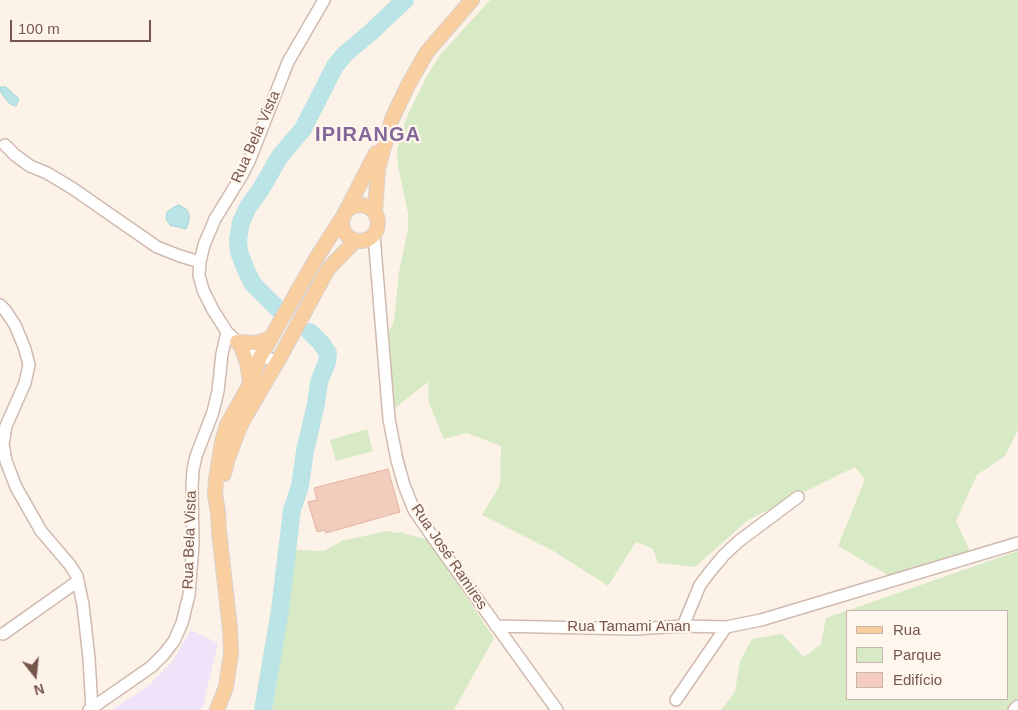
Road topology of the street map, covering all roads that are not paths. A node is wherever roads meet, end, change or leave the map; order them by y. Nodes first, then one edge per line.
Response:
1 (324, 0) edge
2 (472, 0) edge
3 (390, 125) junction
4 (5, 145) dead end
5 (375, 213) junction
6 (344, 215) junction
7 (374, 235) junction
8 (355, 241) junction
9 (200, 262) junction
10 (0, 306) edge
11 (227, 332) junction
12 (271, 338) junction
13 (239, 344) junction
14 (260, 356) junction
15 (279, 359) junction
16 (250, 384) junction
17 (798, 497) dead end
18 (218, 512) junction
19 (1018, 543) edge
20 (77, 578) junction
21 (496, 626) junction
22 (683, 626) junction
23 (726, 627) junction
24 (3, 634) dead end
25 (676, 700) dead end
26 (1018, 706) edge
27 (91, 710) edge
28 (217, 710) edge
29 (557, 710) edge
30 (1014, 710) edge

1 - 9 street, Rua Bela Vista
2 - 3 main road
3 - 5 main road
3 - 6 main road
4 - 9 street
5 - 6 main road
5 - 7 main road
6 - 8 main road
6 - 12 main road
7 - 8 main road
7 - 21 street, Rua José Ramires
8 - 15 main road
9 - 11 street, Rua Bela Vista
10 - 20 street
11 - 13 street, Rua Bela Vista
11 - 27 street, Rua Bela Vista
12 - 13 main road
12 - 14 main road
13 - 14 street, Rua Bela Vista
13 - 16 main road
14 - 15 street, Rua Bela Vista
14 - 16 main road
15 - 18 main road
16 - 18 main road
17 - 22 street
18 - 28 main road
19 - 23 street, Rua Tamami Anan
20 - 24 street
20 - 27 street
21 - 22 street, Rua Tamami Anan
21 - 29 street, Rua José Ramires
22 - 23 street, Rua Tamami Anan
23 - 25 street
26 - 30 street

